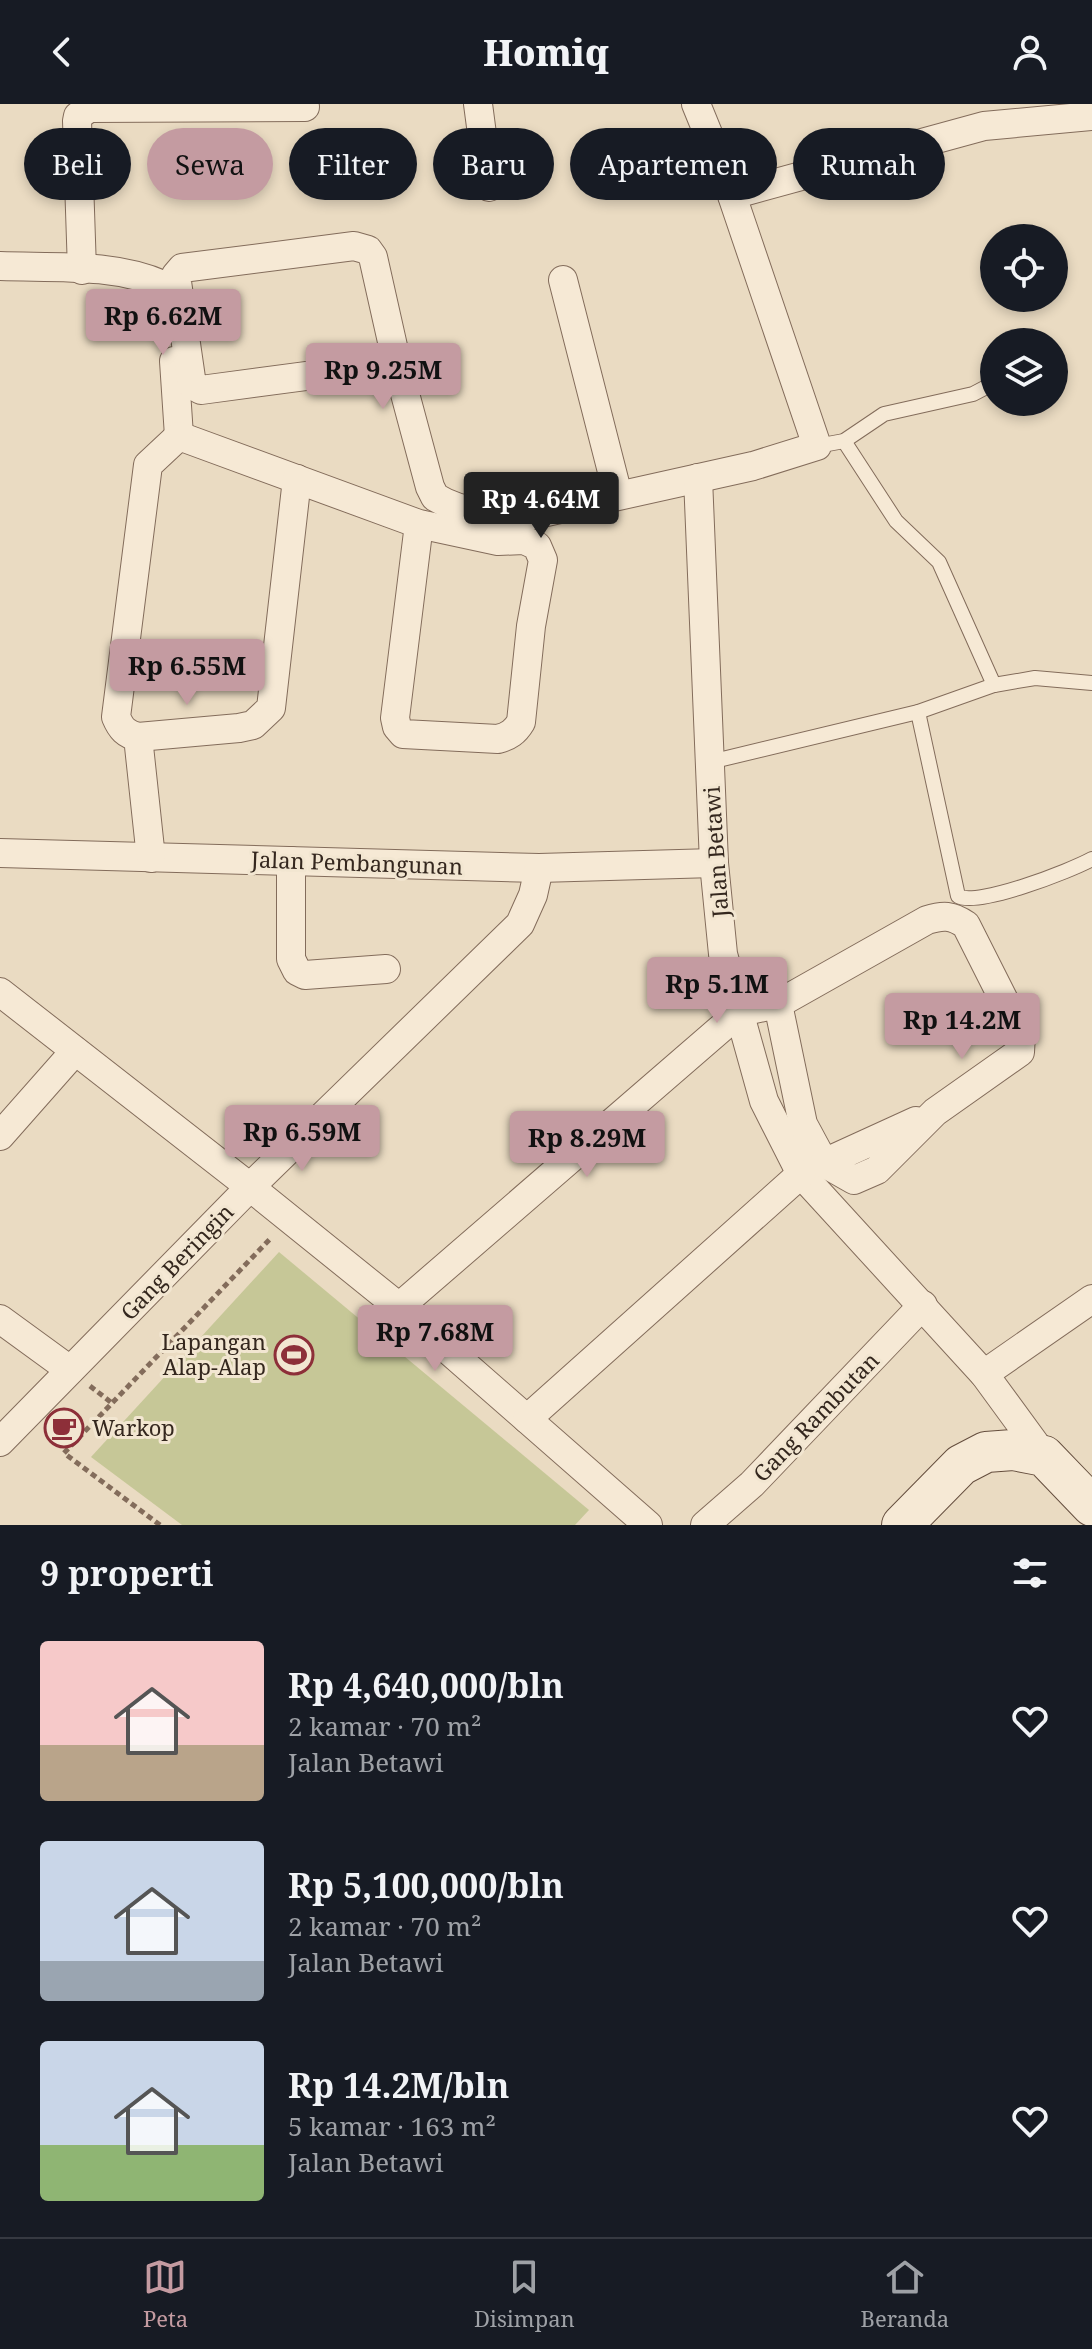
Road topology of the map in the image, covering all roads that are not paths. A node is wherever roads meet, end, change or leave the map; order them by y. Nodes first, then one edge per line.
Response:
1 (478, 104) edge
2 (696, 104) edge
3 (305, 107) dead end
4 (1082, 112) edge
5 (981, 115) edge
6 (481, 128) edge
7 (705, 128) edge
8 (777, 181) edge
9 (734, 200) edge
10 (0, 266) edge
11 (82, 270) junction
12 (563, 280) dead end
13 (397, 364) junction
14 (980, 390) edge
15 (179, 436) junction
16 (830, 444) junction
17 (698, 478) junction
18 (297, 479) junction
19 (618, 495) junction
20 (419, 524) junction
21 (1092, 683) edge
22 (994, 685) junction
23 (918, 712) junction
24 (138, 737) junction
25 (710, 762) junction
26 (0, 853) edge
27 (151, 858) junction
28 (1092, 859) edge
29 (291, 861) junction
30 (714, 863) junction
31 (539, 868) junction
32 (386, 969) dead end
33 (0, 992) edge
34 (778, 1004) junction
35 (740, 1012) junction
36 (75, 1051) junction
37 (0, 1136) edge
38 (812, 1169) junction
39 (250, 1187) junction
40 (1092, 1299) edge
41 (923, 1305) junction
42 (399, 1307) junction
43 (0, 1319) edge
44 (70, 1370) junction
45 (984, 1374) junction
46 (527, 1419) junction
47 (0, 1442) edge
48 (1044, 1456) junction
49 (1092, 1506) edge
50 (648, 1525) edge
51 (705, 1525) edge
52 (902, 1525) edge

1 - 6 street
2 - 7 street
3 - 11 street
4 - 5 street
5 - 8 street
9 - 16 street
10 - 11 street
11 - 15 street
12 - 19 street
13 - 13 street
13 - 19 street
14 - 16 lane
15 - 18 street
15 - 24 street
16 - 17 street
16 - 22 lane
17 - 19 street
17 - 25 street, Jalan Betawi
18 - 20 street
18 - 24 street
20 - 20 street
21 - 22 lane
22 - 23 lane
23 - 25 lane
23 - 28 lane
24 - 27 street
25 - 30 street, Jalan Betawi
26 - 27 street, Jalan Pembangunan
27 - 29 street, Jalan Pembangunan
29 - 31 street, Jalan Pembangunan
29 - 32 street
30 - 31 street, Jalan Pembangunan
30 - 35 street, Jalan Betawi
31 - 39 street, Gang Beringin
33 - 36 street
34 - 35 street
34 - 38 street
34 - 38 street
35 - 38 street, Jalan Betawi
35 - 42 street
36 - 37 street
36 - 39 street
38 - 41 street, Jalan Betawi
38 - 46 street
39 - 42 street
39 - 44 street, Gang Beringin
40 - 45 street
41 - 45 street, Jalan Betawi
41 - 51 street, Gang Rambutan
42 - 46 street
43 - 44 street
44 - 47 street, Gang Beringin
45 - 48 street, Jalan Betawi
46 - 50 street
48 - 49 main road
48 - 52 main road

